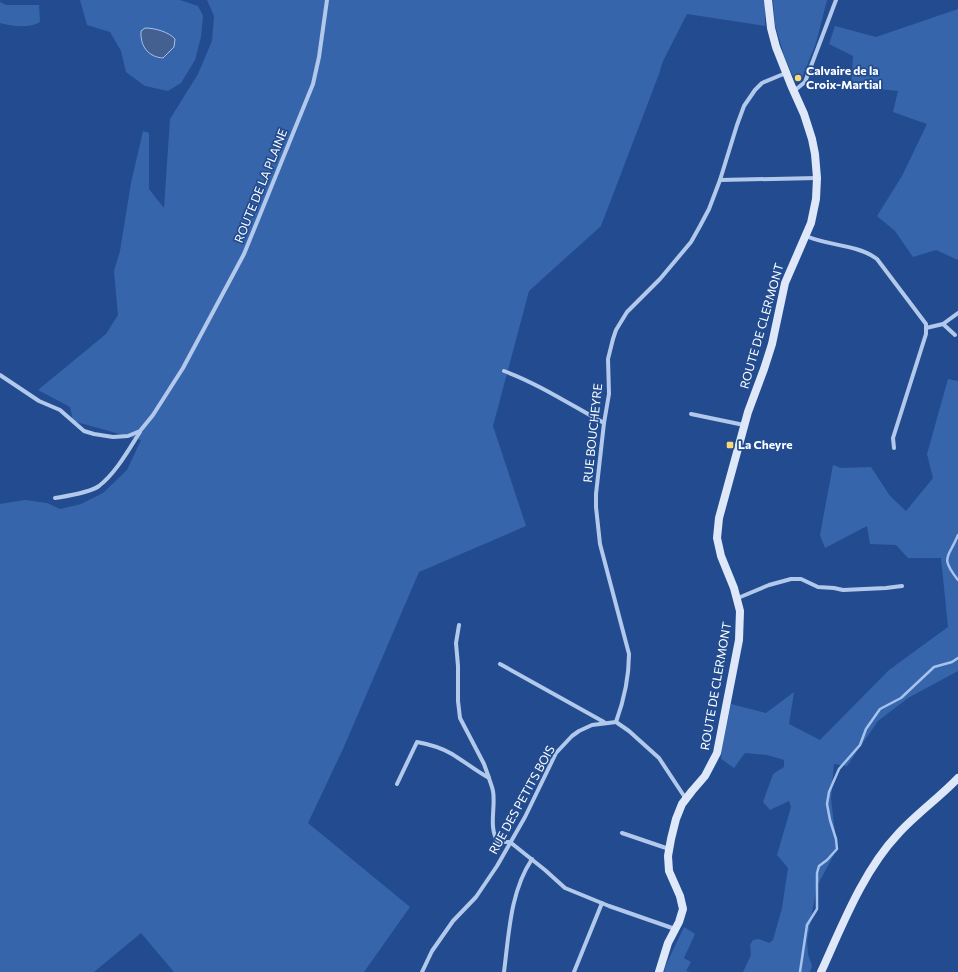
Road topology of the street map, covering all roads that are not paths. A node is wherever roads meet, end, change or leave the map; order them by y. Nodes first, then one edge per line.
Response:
1 (327, 0) edge
2 (768, 0) edge
3 (836, 0) edge
4 (786, 73) junction
5 (794, 91) junction
6 (817, 178) junction
7 (720, 180) junction
8 (806, 236) junction
9 (958, 312) edge
10 (943, 324) junction
11 (926, 328) junction
12 (955, 335) dead end
13 (504, 371) dead end
14 (0, 375) edge
15 (691, 414) dead end
16 (604, 422) junction
17 (744, 425) junction
18 (140, 431) junction
19 (894, 448) dead end
20 (54, 498) dead end
21 (902, 586) dead end
22 (738, 598) junction
23 (459, 625) dead end
24 (500, 664) dead end
25 (616, 722) junction
26 (604, 723) junction
27 (489, 778) junction
28 (958, 778) edge
29 (397, 784) dead end
30 (686, 799) junction
31 (622, 833) dead end
32 (510, 842) junction
33 (669, 849) junction
34 (532, 859) junction
35 (602, 903) junction
36 (675, 929) junction
37 (422, 972) edge
38 (504, 972) edge
39 (574, 972) edge
40 (659, 972) edge
41 (821, 972) edge

1 - 18 street, ROUTE DE LA PLAINE
2 - 4 street, ROUTE DE CLERMONT
3 - 5 street
4 - 5 street, ROUTE DE CLERMONT
4 - 7 street, RUE BOUCHEYRE
5 - 6 street, ROUTE DE CLERMONT
6 - 7 street
6 - 8 street, ROUTE DE CLERMONT
7 - 16 street, RUE BOUCHEYRE
8 - 11 street
8 - 17 street, ROUTE DE CLERMONT
9 - 10 street
10 - 11 street
10 - 12 street
11 - 19 street
13 - 16 street
14 - 18 street
15 - 17 street
16 - 25 street, RUE BOUCHEYRE
17 - 22 street, ROUTE DE CLERMONT
18 - 20 street, ROUTE DE LA PLAINE
21 - 22 street
22 - 30 street, ROUTE DE CLERMONT
23 - 27 street
24 - 26 street
25 - 26 street, RUE DES PETITS BOIS
25 - 30 street
26 - 32 street, RUE DES PETITS BOIS
27 - 29 street
27 - 32 street
28 - 41 street
30 - 33 street, ROUTE DE CLERMONT
31 - 33 street
32 - 34 street
32 - 37 street, RUE DES PETITS BOIS
33 - 36 street, ROUTE DE CLERMONT
34 - 35 street
34 - 38 street
35 - 36 street
35 - 39 street
36 - 40 street, ROUTE DE CLERMONT

